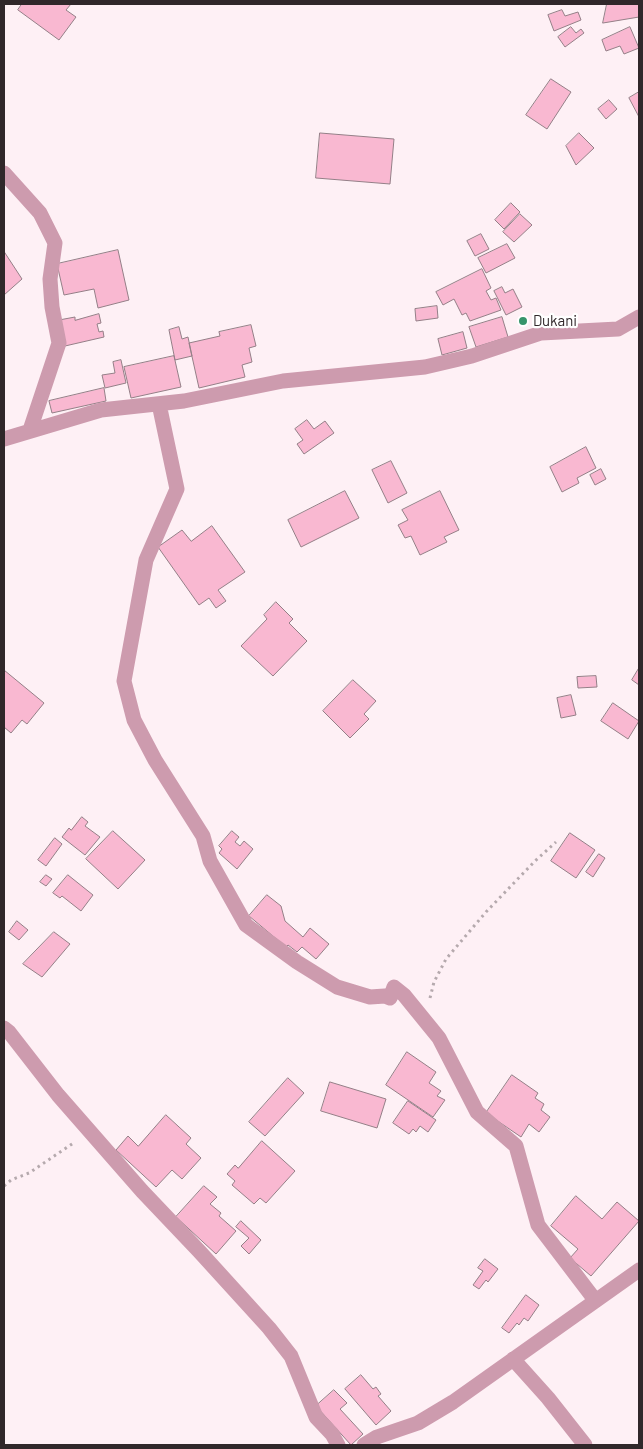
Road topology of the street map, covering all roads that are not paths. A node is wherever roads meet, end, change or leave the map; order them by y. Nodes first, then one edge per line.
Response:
1 (4, 173) edge
2 (639, 317) edge
3 (159, 404) junction
4 (30, 430) junction
5 (4, 439) edge
6 (4, 1028) edge
7 (639, 1270) edge
8 (595, 1300) junction
9 (513, 1359) junction
10 (338, 1445) edge
11 (364, 1445) edge
12 (585, 1445) edge

1 - 4 street
2 - 3 street
3 - 4 street
3 - 8 street
4 - 5 street
6 - 10 street
7 - 8 street
8 - 9 street
9 - 11 street
9 - 12 street

